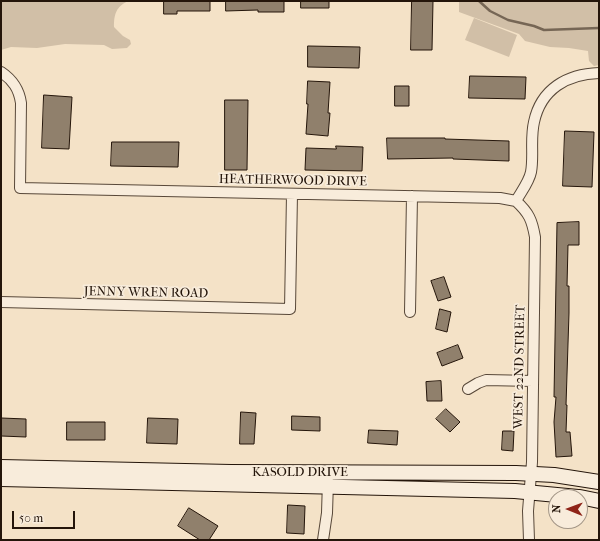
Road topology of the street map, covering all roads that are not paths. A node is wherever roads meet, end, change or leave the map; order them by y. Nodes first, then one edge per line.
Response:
1 (1, 72) edge
2 (599, 73) edge
3 (292, 194) junction
4 (412, 196) junction
5 (516, 202) junction
6 (1, 302) edge
7 (410, 312) dead end
8 (533, 381) junction
9 (468, 389) dead end
10 (1, 467) edge
11 (531, 473) junction
12 (1, 479) edge
13 (328, 480) junction
14 (599, 482) edge
15 (529, 492) junction
16 (548, 494) edge
17 (588, 499) edge
18 (599, 501) edge
19 (323, 540) edge
20 (529, 540) edge

1 - 3 street, HEATHERWOOD DRIVE
2 - 5 street
3 - 4 street, HEATHERWOOD DRIVE
3 - 6 street, JENNY WREN ROAD
4 - 5 street, HEATHERWOOD DRIVE
4 - 7 street
5 - 8 street, WEST 22ND STREET
8 - 9 street
8 - 11 street, WEST 22ND STREET
10 - 13 main road, KASOLD DRIVE
11 - 13 main road, KASOLD DRIVE
11 - 14 main road, KASOLD DRIVE
11 - 15 street, WEST 22ND STREET
12 - 13 main road, KASOLD DRIVE
13 - 15 main road, KASOLD DRIVE
13 - 19 street
15 - 16 main road, KASOLD DRIVE
15 - 20 street, WEST 22ND STREET
17 - 18 main road, KASOLD DRIVE

